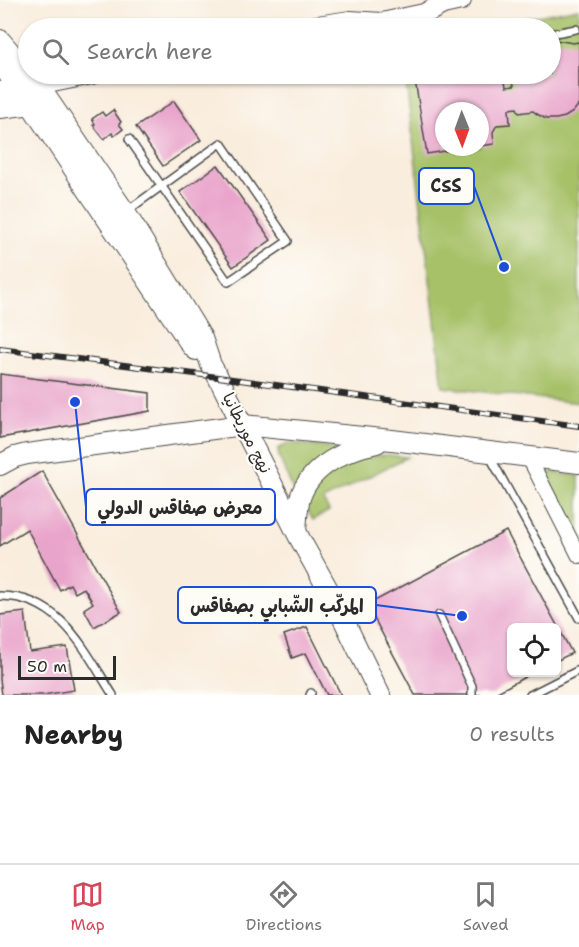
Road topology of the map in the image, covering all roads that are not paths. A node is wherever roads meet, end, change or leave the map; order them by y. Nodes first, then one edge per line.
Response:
1 (461, 0) edge
2 (418, 18) edge
3 (576, 29) dead end
4 (561, 32) edge
5 (0, 40) edge
6 (18, 61) edge
7 (0, 63) edge
8 (43, 84) edge
9 (38, 85) junction
10 (9, 90) edge
11 (40, 103) junction
12 (0, 108) edge
13 (129, 139) dead end
14 (162, 186) junction
15 (125, 212) junction
16 (211, 364) junction
17 (243, 425) junction
18 (392, 440) junction
19 (487, 451) junction
20 (528, 456) junction
21 (579, 463) edge
22 (0, 465) edge
23 (296, 531) junction
24 (579, 556) edge
25 (0, 596) edge
26 (439, 615) dead end
27 (579, 618) edge
28 (579, 670) edge
29 (113, 695) edge
30 (380, 695) edge
31 (472, 695) edge
32 (530, 695) edge

1 - 2 street
3 - 4 lane
5 - 6 street
7 - 10 street
8 - 9 street
9 - 10 street
9 - 11 street
10 - 11 street
11 - 12 street
11 - 15 street, نهج موريطانيا
11 - 16 street, نهج موريطانيا
13 - 14 lane
14 - 14 lane
14 - 15 lane
15 - 16 street, نهج موريطانيا
16 - 17 street, نهج موريطانيا
17 - 18 street
17 - 22 street
17 - 23 street, نهج موريطانيا
18 - 19 street
18 - 23 street
19 - 20 street
19 - 27 lane
20 - 21 street
20 - 24 street
23 - 30 street, نهج موريطانيا
25 - 29 lane
26 - 31 lane
28 - 32 lane

